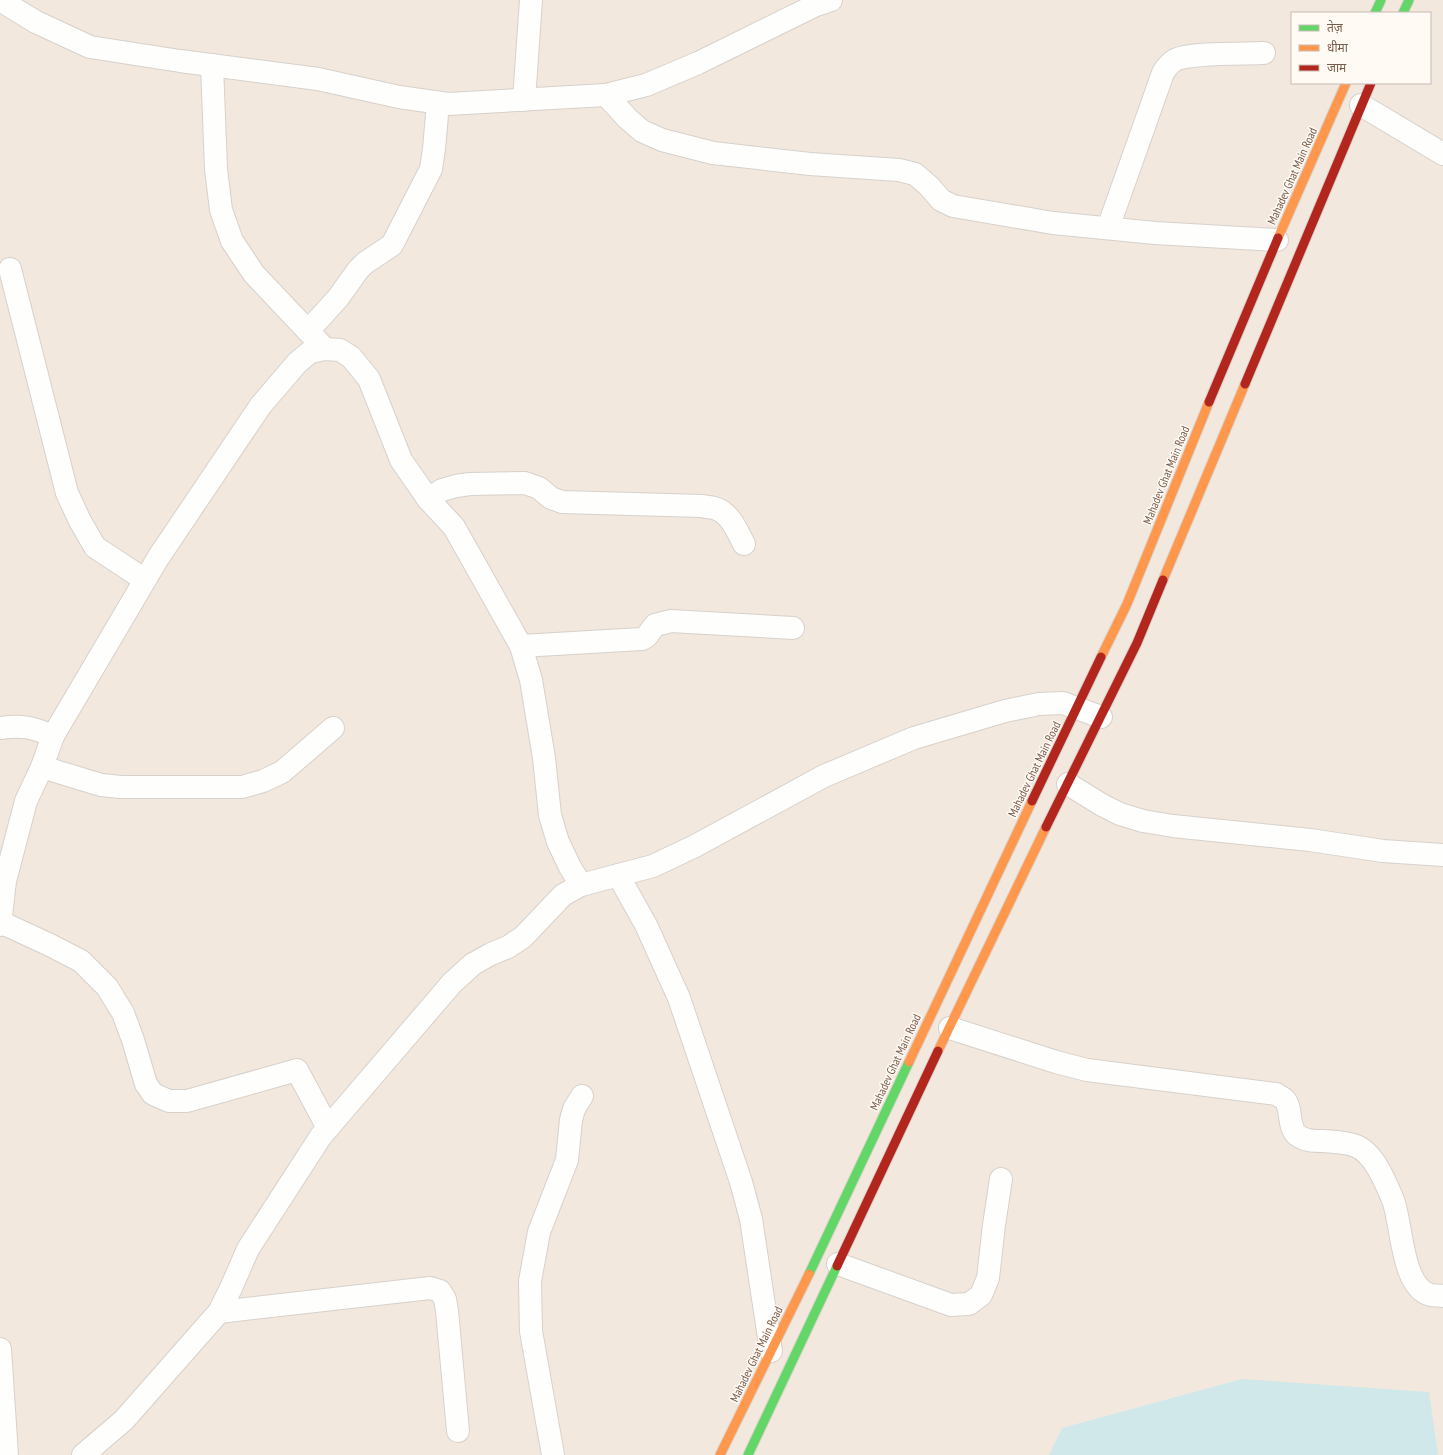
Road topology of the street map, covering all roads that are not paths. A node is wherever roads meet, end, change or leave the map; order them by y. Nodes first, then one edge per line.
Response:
1 (0, 0) edge
2 (531, 0) edge
3 (831, 0) edge
4 (1381, 0) edge
5 (1409, 0) edge
6 (1375, 12) edge
7 (1403, 12) edge
8 (1264, 53) dead end
9 (212, 65) junction
10 (1346, 84) edge
11 (1371, 84) edge
12 (606, 95) junction
13 (524, 100) junction
14 (438, 103) junction
15 (1361, 105) junction
16 (1443, 154) edge
17 (1108, 228) junction
18 (1277, 240) junction
19 (10, 269) dead end
20 (308, 331) junction
21 (325, 349) junction
22 (428, 499) junction
23 (744, 544) dead end
24 (145, 580) junction
25 (793, 628) dead end
26 (521, 646) junction
27 (1077, 708) junction
28 (1101, 717) junction
29 (0, 728) edge
30 (332, 728) dead end
31 (53, 736) junction
32 (42, 767) junction
33 (1068, 784) junction
34 (1443, 856) edge
35 (618, 875) junction
36 (581, 885) junction
37 (0, 923) edge
38 (950, 1028) junction
39 (582, 1096) dead end
40 (328, 1128) junction
41 (1001, 1179) dead end
42 (838, 1264) junction
43 (1443, 1296) edge
44 (219, 1312) junction
45 (0, 1349) edge
46 (771, 1351) junction
47 (2, 1394) edge
48 (458, 1431) dead end
49 (7, 1455) edge
50 (83, 1455) edge
51 (553, 1455) edge
52 (720, 1455) edge
53 (748, 1455) edge

1 - 9 street
2 - 13 street
3 - 12 street
4 - 6 street
5 - 7 street
8 - 17 street
9 - 14 street
9 - 20 street
10 - 18 street, Mahadev Ghat Main Road
11 - 15 street
12 - 13 street
12 - 17 street
13 - 14 street
14 - 20 street
15 - 16 street
15 - 28 street
17 - 18 street
18 - 27 street, Mahadev Ghat Main Road
19 - 24 street
20 - 21 street
21 - 22 street
21 - 24 street
22 - 23 street
22 - 26 street
24 - 31 street
25 - 26 street
26 - 36 street
27 - 28 street
27 - 35 street
27 - 46 street, Mahadev Ghat Main Road
28 - 33 street
29 - 31 street
30 - 32 street
31 - 32 street
32 - 37 street
33 - 34 street
33 - 38 street
35 - 36 street
35 - 46 street
36 - 40 street
37 - 40 street
38 - 42 street
38 - 43 street
39 - 51 street
40 - 44 street
41 - 42 street
42 - 53 street
44 - 48 street
44 - 50 street
45 - 47 street
46 - 52 street, Mahadev Ghat Main Road
47 - 49 street

